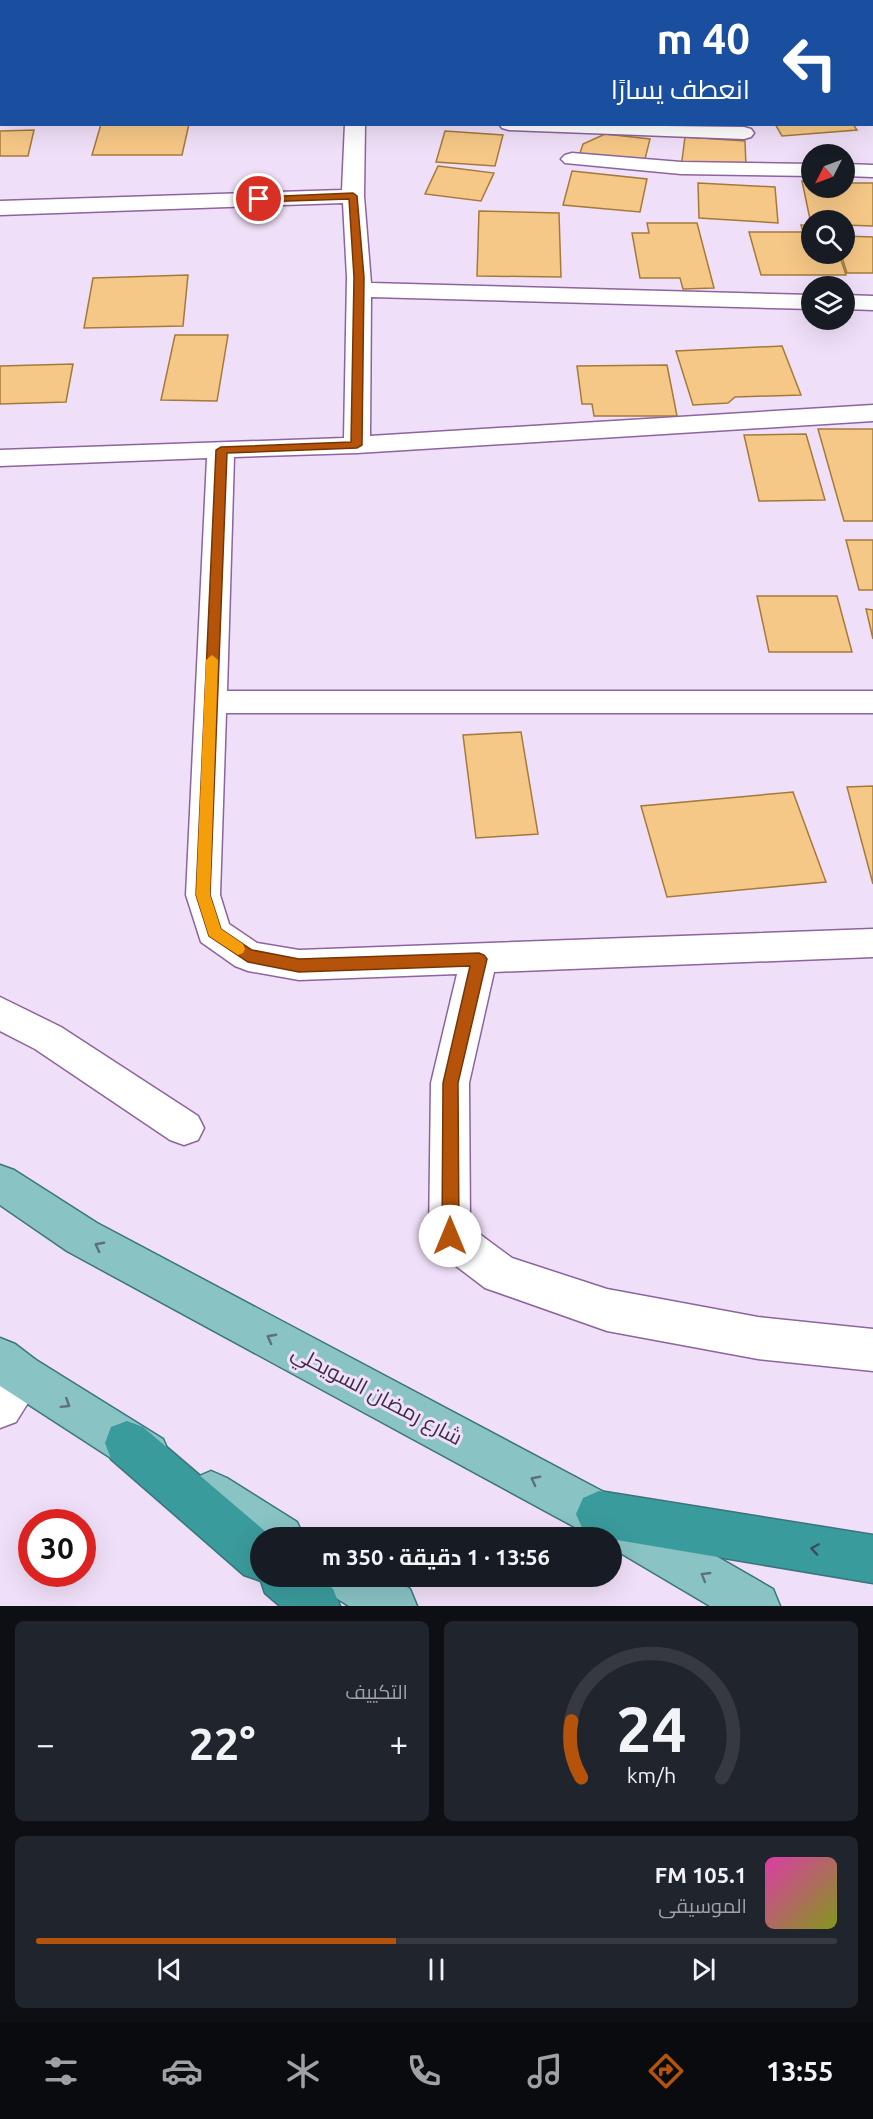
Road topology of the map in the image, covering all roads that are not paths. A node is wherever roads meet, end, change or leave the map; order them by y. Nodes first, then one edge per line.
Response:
1 (355, 126) edge
2 (561, 126) edge
3 (744, 133) dead end
4 (572, 159) dead end
5 (801, 170) edge
6 (855, 170) edge
7 (873, 171) edge
8 (353, 196) junction
9 (0, 208) edge
10 (359, 290) junction
11 (801, 302) edge
12 (855, 302) edge
13 (873, 303) edge
14 (873, 413) edge
15 (357, 445) junction
16 (221, 450) junction
17 (0, 458) edge
18 (210, 702) junction
19 (873, 702) edge
20 (873, 943) edge
21 (479, 959) junction
22 (0, 1013) edge
23 (184, 1128) dead end
24 (0, 1183) edge
25 (873, 1350) edge
26 (7, 1380) edge
27 (127, 1443) junction
28 (598, 1514) junction
29 (263, 1527) edge
30 (250, 1549) edge
31 (873, 1559) edge
32 (294, 1587) edge
33 (363, 1587) edge
34 (316, 1606) edge
35 (393, 1606) edge
36 (756, 1606) edge

1 - 8 street
2 - 3 street
4 - 5 street
6 - 7 street
8 - 9 street
8 - 10 street
10 - 11 street
10 - 15 street
12 - 13 street
14 - 15 street
15 - 16 street
16 - 17 street
16 - 18 street
18 - 19 street
18 - 21 street
20 - 21 street
21 - 25 street
22 - 23 street
28 -> 24 main road, شارع رمضان السويحلي
26 -> 27 main road
27 - 29 main road
27 - 30 highway
31 -> 28 highway
36 -> 28 main road, شارع رمضان السويحلي
32 - 34 highway
33 - 35 main road

